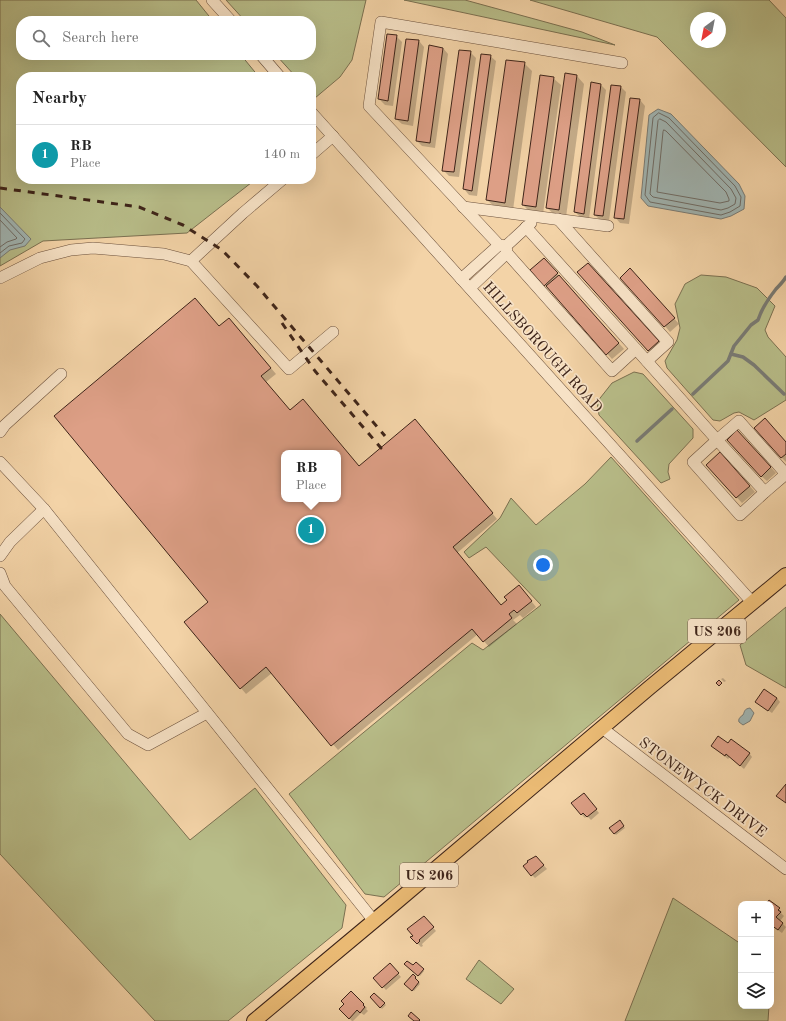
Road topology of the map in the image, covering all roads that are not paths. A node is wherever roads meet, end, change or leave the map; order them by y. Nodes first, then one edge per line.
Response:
1 (212, 0) edge
2 (226, 16) edge
3 (265, 60) edge
4 (622, 63) dead end
5 (276, 72) edge
6 (316, 117) edge
7 (333, 136) junction
8 (316, 151) edge
9 (277, 184) edge
10 (463, 207) junction
11 (537, 217) junction
12 (558, 219) junction
13 (608, 226) dead end
14 (526, 227) junction
15 (504, 248) junction
16 (191, 261) junction
17 (0, 278) edge
18 (461, 279) junction
19 (470, 288) junction
20 (333, 332) dead end
21 (636, 350) junction
22 (647, 361) junction
23 (61, 374) dead end
24 (0, 432) edge
25 (717, 440) junction
26 (0, 462) edge
27 (765, 492) junction
28 (44, 509) junction
29 (0, 556) edge
30 (0, 573) edge
31 (786, 575) edge
32 (752, 602) junction
33 (207, 713) junction
34 (602, 728) junction
35 (786, 869) edge
36 (374, 921) junction
37 (254, 1021) edge

1 - 2 street
3 - 5 street
4 - 10 street
6 - 7 street, HILLSBOROUGH ROAD
7 - 8 street
7 - 18 street, HILLSBOROUGH ROAD
9 - 16 street
10 - 11 street
10 - 15 street
11 - 12 street
11 - 14 street
12 - 13 street
12 - 22 street
14 - 15 street
14 - 21 street
15 - 18 street
15 - 19 street
15 - 21 street
16 - 17 street
16 - 20 street
18 - 19 street, HILLSBOROUGH ROAD
19 - 32 street, HILLSBOROUGH ROAD
21 - 22 street
22 - 25 street
23 - 24 street
25 - 27 street
25 - 27 street
25 - 27 street
26 - 28 street
28 - 29 street
28 - 33 street
30 - 33 street
31 - 32 main road, US 206
32 - 34 main road, US 206
33 - 36 street
34 - 35 street, STONEWYCK DRIVE
34 - 36 main road, US 206
36 - 37 main road, US 206

